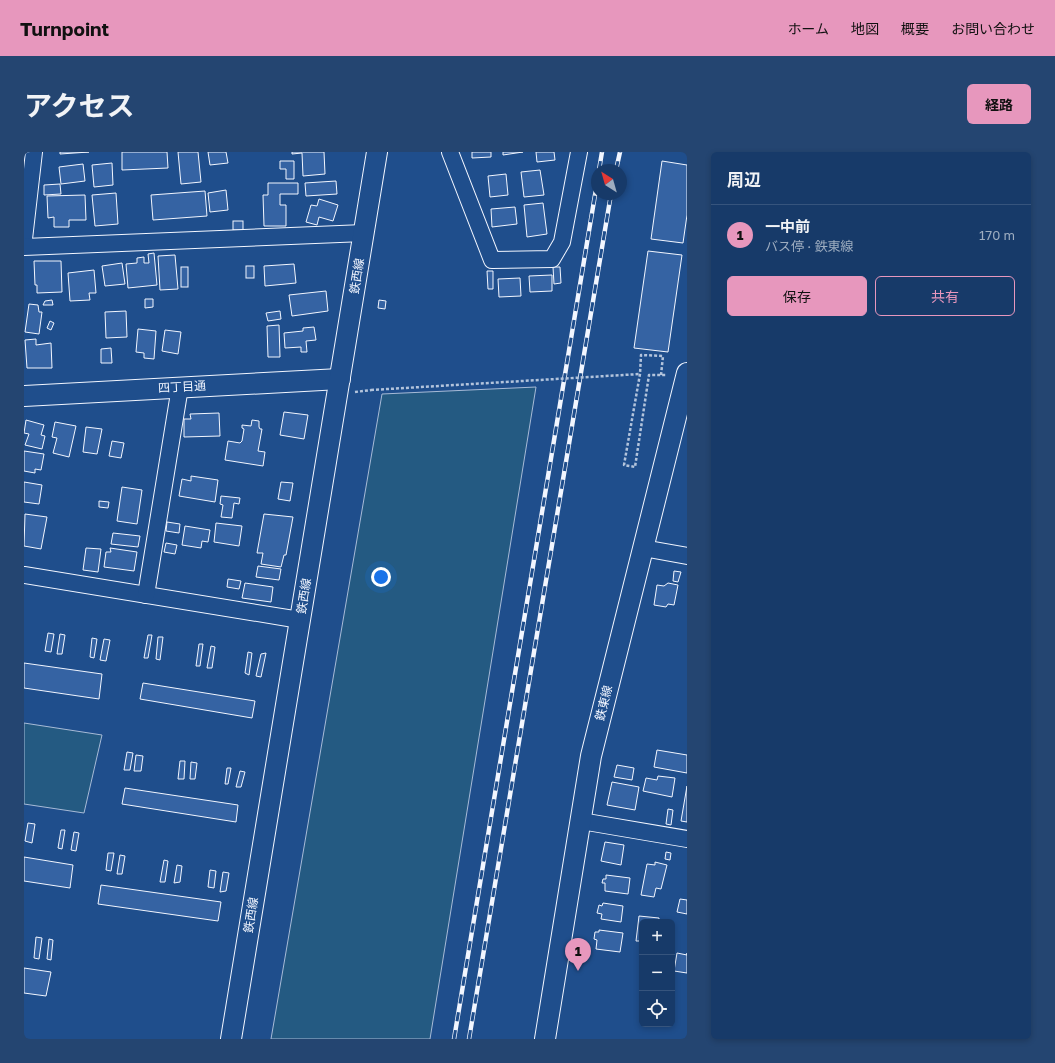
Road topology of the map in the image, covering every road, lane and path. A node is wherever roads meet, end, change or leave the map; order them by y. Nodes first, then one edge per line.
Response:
1 (34, 152) edge
2 (377, 152) edge
3 (450, 152) edge
4 (579, 152) edge
5 (364, 233) junction
6 (24, 239) edge
7 (24, 247) edge
8 (640, 374) junction
9 (680, 374) edge
10 (661, 375) junction
11 (340, 379) junction
12 (180, 387) junction
13 (355, 392) dead end
14 (24, 396) edge
15 (643, 548) junction
16 (687, 556) edge
17 (24, 575) edge
18 (146, 595) junction
19 (300, 620) junction
20 (581, 821) junction
21 (687, 839) edge
22 (231, 1039) edge
23 (545, 1039) edge

1 - 6 street
2 - 5 street, 鉄西線
3 - 4 street
5 - 7 street
5 - 11 street, 鉄西線
8 - 10 path
8 - 10 path
8 - 13 path, bridge
9 - 10 path
9 - 15 street, 鉄東線
11 - 12 street, 四丁目通
11 - 19 street, 鉄西線
12 - 14 street, 四丁目通
12 - 18 street
15 - 16 street
15 - 20 street, 鉄東線
17 - 18 street
18 - 19 street
19 - 22 street, 鉄西線
20 - 21 street
20 - 23 street, 鉄東線

